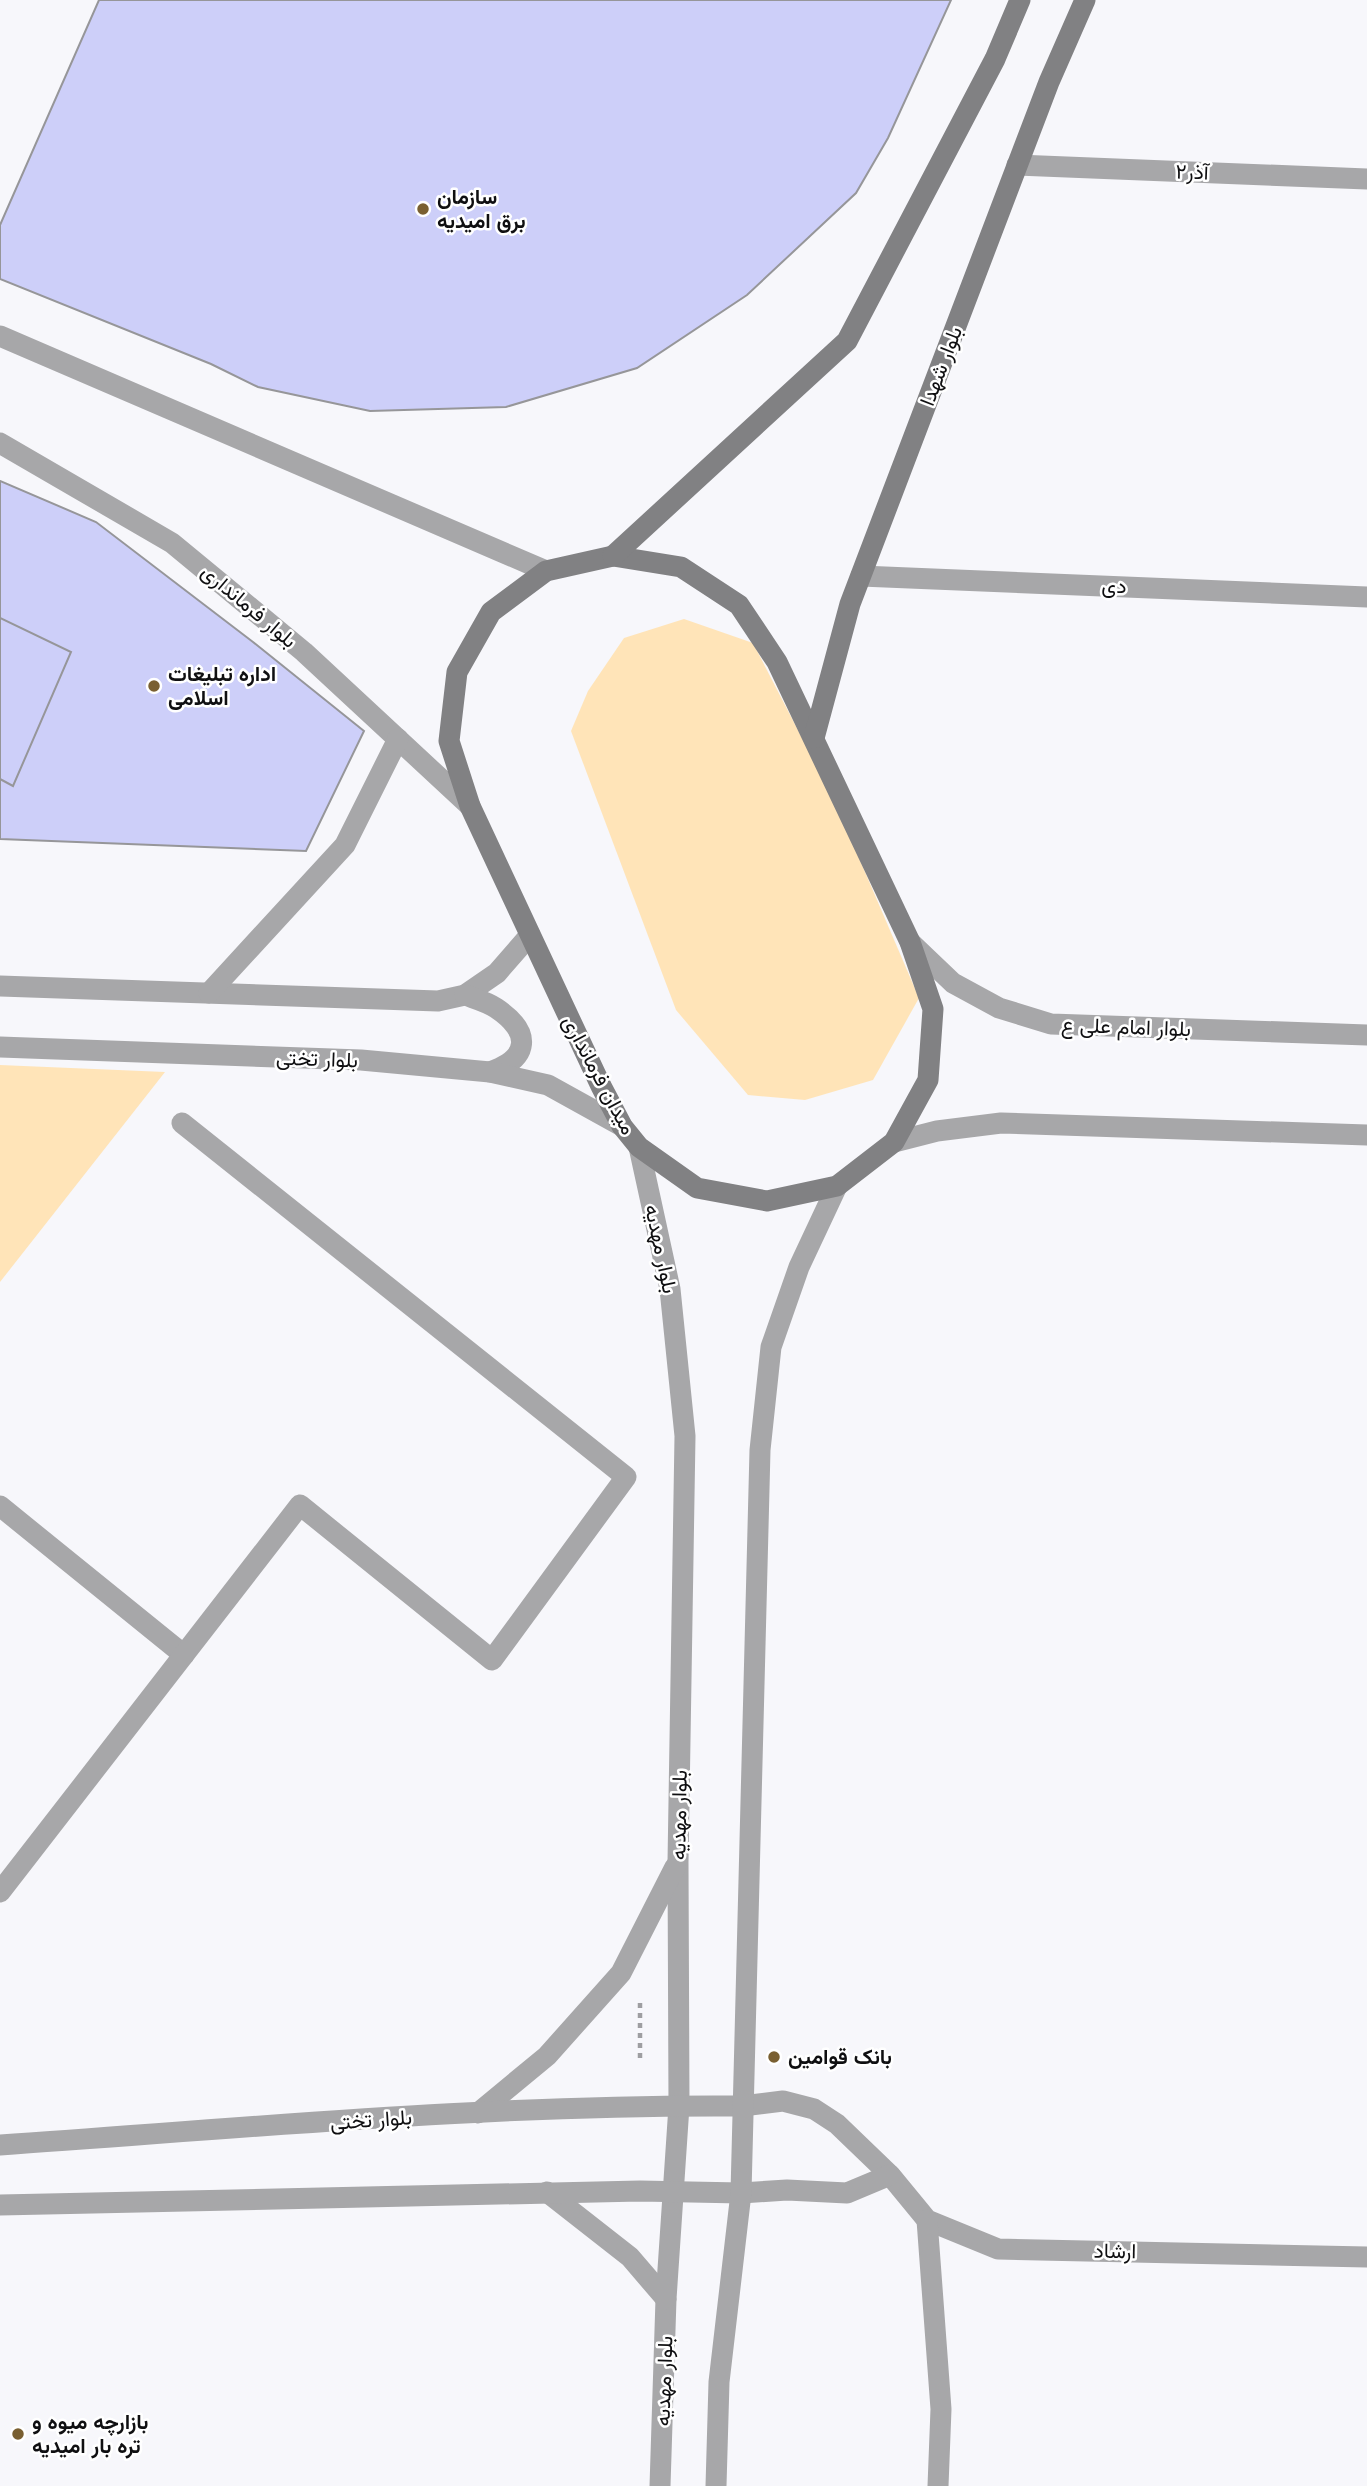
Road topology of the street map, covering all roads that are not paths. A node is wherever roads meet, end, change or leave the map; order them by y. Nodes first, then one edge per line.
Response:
1 (1020, 0) edge
2 (1085, 0) edge
3 (1017, 165) junction
4 (1367, 179) edge
5 (0, 336) edge
6 (0, 443) edge
7 (613, 556) junction
8 (546, 571) junction
9 (861, 576) junction
10 (1367, 597) edge
11 (814, 738) junction
12 (398, 739) junction
13 (470, 806) junction
14 (530, 936) junction
15 (910, 942) junction
16 (0, 986) edge
17 (209, 993) junction
18 (465, 995) junction
19 (1367, 1035) edge
20 (0, 1047) edge
21 (490, 1072) junction
22 (182, 1123) dead end
23 (622, 1126) junction
24 (1367, 1135) edge
25 (894, 1142) junction
26 (639, 1147) junction
27 (837, 1186) junction
28 (0, 1506) edge
29 (184, 1655) junction
30 (678, 1862) junction
31 (0, 1892) edge
32 (679, 2106) junction
33 (742, 2106) junction
34 (478, 2113) junction
35 (0, 2145) edge
36 (890, 2175) junction
37 (673, 2190) junction
38 (547, 2192) junction
39 (741, 2193) junction
40 (0, 2205) edge
41 (927, 2220) junction
42 (1367, 2258) edge
43 (666, 2299) junction
44 (660, 2486) edge
45 (716, 2486) edge
46 (938, 2486) edge

1 - 7 main road
2 - 3 main road, بلوار شهدا
3 - 4 street, آذر۲
3 - 9 main road, بلوار شهدا
5 - 8 street
6 - 12 street, بلوار فرمانداری
7 - 8 main road, میدان فرمانداری
7 - 11 main road, میدان فرمانداری
8 - 13 main road, میدان فرمانداری
9 - 10 street, دی
9 - 11 main road, بلوار شهدا
11 - 15 main road, میدان فرمانداری
12 - 13 street, بلوار فرمانداری
12 - 17 street
13 - 14 main road, میدان فرمانداری
14 - 18 street
14 - 23 main road, میدان فرمانداری
15 - 19 street, بلوار امام علی ع
15 - 25 main road, میدان فرمانداری
16 - 17 street
17 - 18 street
18 - 21 street
20 - 21 street, بلوار تختی
21 - 23 street, بلوار تختی
22 - 29 street
23 - 26 main road, میدان فرمانداری
24 - 25 street
25 - 27 main road, میدان فرمانداری
26 - 27 main road, میدان فرمانداری
26 - 30 street, بلوار مهدیه
27 - 33 street
28 - 29 street
29 - 31 street
30 - 32 street, بلوار مهدیه
30 - 34 street
32 - 33 street, بلوار تختی
32 - 34 street, بلوار تختی
32 - 37 street, بلوار مهدیه
33 - 36 street, ارشاد
33 - 39 street
34 - 35 street, بلوار تختی
36 - 39 street
36 - 41 street, ارشاد
37 - 38 street
37 - 39 street
37 - 43 street, بلوار مهدیه
38 - 40 street
38 - 43 street
39 - 45 street
41 - 42 street, ارشاد
41 - 46 street
43 - 44 street, بلوار مهدیه

